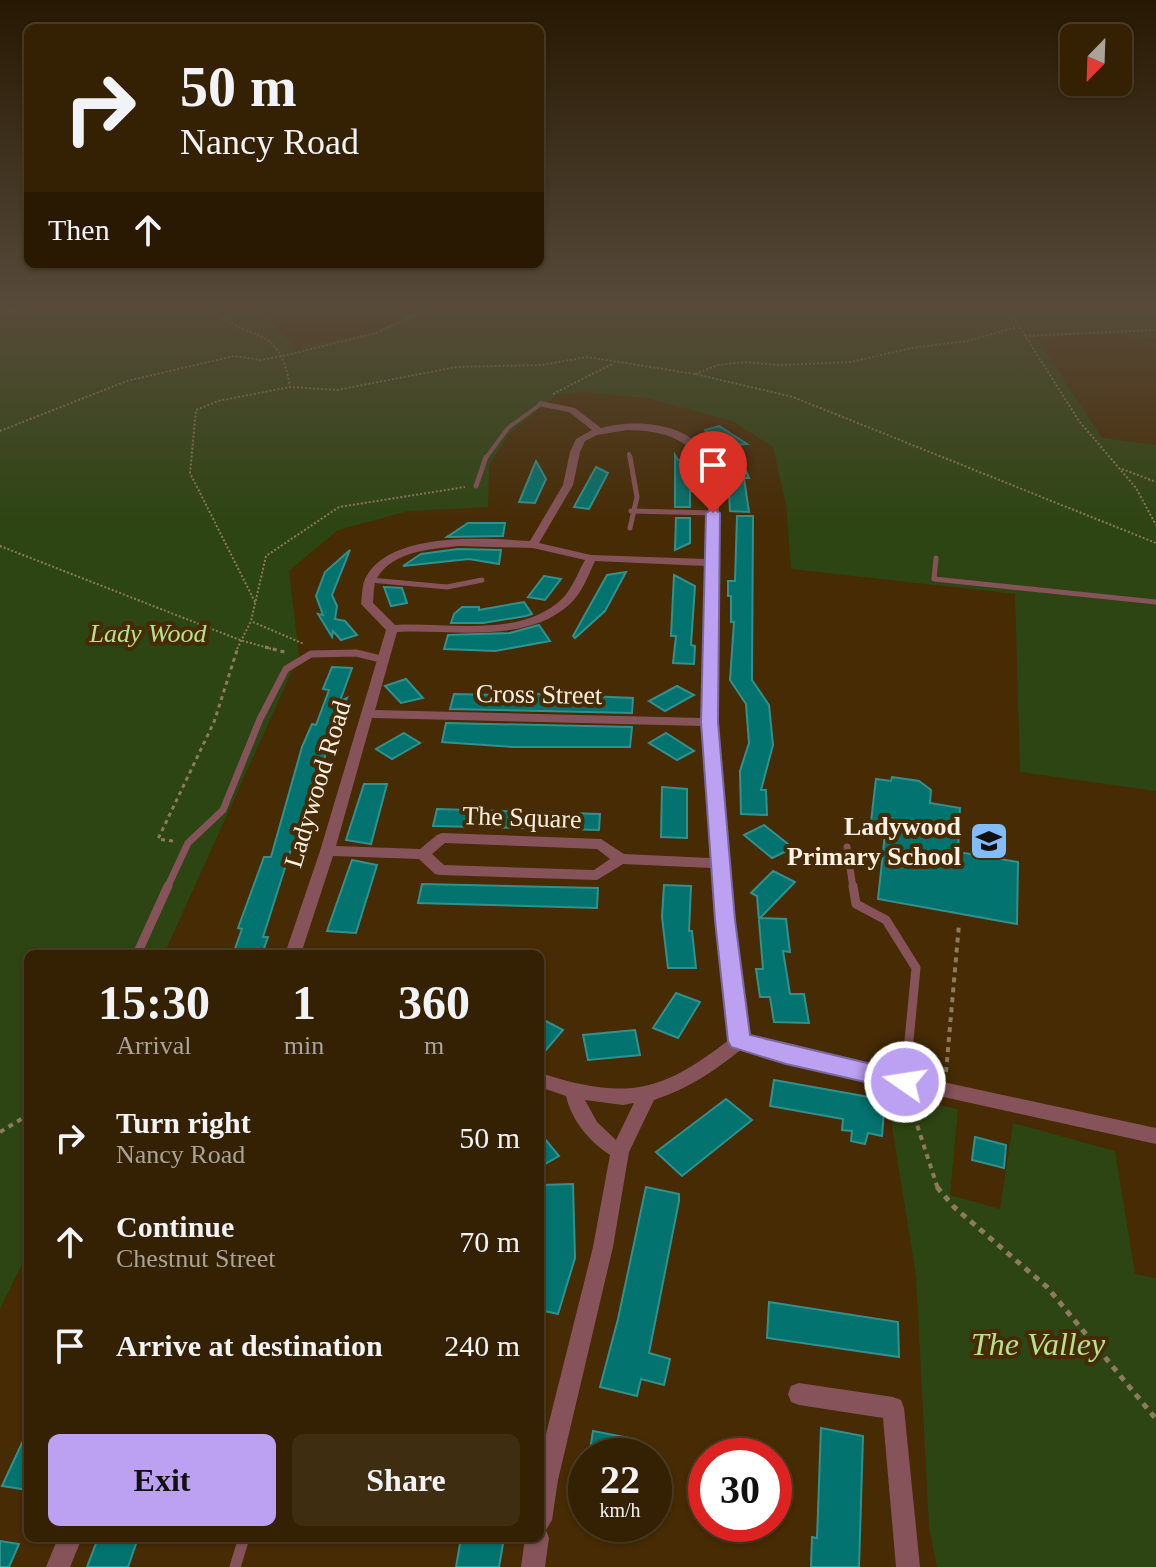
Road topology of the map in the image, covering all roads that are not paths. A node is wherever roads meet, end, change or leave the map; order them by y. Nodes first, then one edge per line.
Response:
1 (541, 404) joint
2 (599, 431) junction
3 (629, 454) dead end
4 (476, 486) road end
5 (631, 511) junction
6 (713, 513) junction
7 (630, 528) dead end
8 (533, 545) junction
9 (591, 558) junction
10 (936, 558) dead end
11 (711, 563) junction
12 (368, 580) junction
13 (482, 580) dead end
14 (1156, 602) edge
15 (392, 629) junction
16 (385, 660) junction
17 (368, 714) junction
18 (709, 722) junction
19 (847, 847) dead end
20 (327, 851) junction
21 (423, 854) junction
22 (620, 859) junction
23 (720, 863) junction
24 (139, 950) edge
25 (294, 950) edge
26 (739, 1041) junction
27 (544, 1081) edge
28 (905, 1082) junction
29 (575, 1093) junction
30 (646, 1097) junction
31 (1156, 1136) edge
32 (620, 1152) junction
33 (799, 1394) dead end
34 (544, 1476) edge
35 (68, 1542) edge
36 (243, 1542) edge
37 (536, 1542) edge
38 (58, 1567) edge
39 (235, 1567) edge
40 (533, 1567) edge
41 (908, 1567) edge

1 - 2 street
1 - 4 lane
2 - 6 street
2 - 8 street
3 - 5 lane
5 - 6 lane
5 - 7 lane
6 - 11 street
8 - 9 street
8 - 12 street
9 - 11 street
9 - 15 street
10 - 14 lane
11 - 18 street
12 - 13 lane
12 - 15 street
15 - 16 street, Ladywood Road
16 - 17 street, Ladywood Road
16 - 24 lane
17 - 18 street, Cross Street
17 - 20 street, Ladywood Road
18 - 23 street
19 - 28 lane
20 - 21 street, The Square
20 - 25 street, Ladywood Road
21 - 22 street, The Square
21 - 22 street, The Square
22 - 23 street, The Square
23 - 26 street
26 - 28 street
26 - 30 street
27 - 29 street
28 - 31 street
29 - 30 street
29 - 32 street
30 - 32 street
32 - 34 street
33 - 41 street
35 - 38 street
36 - 39 lane
37 - 40 street

